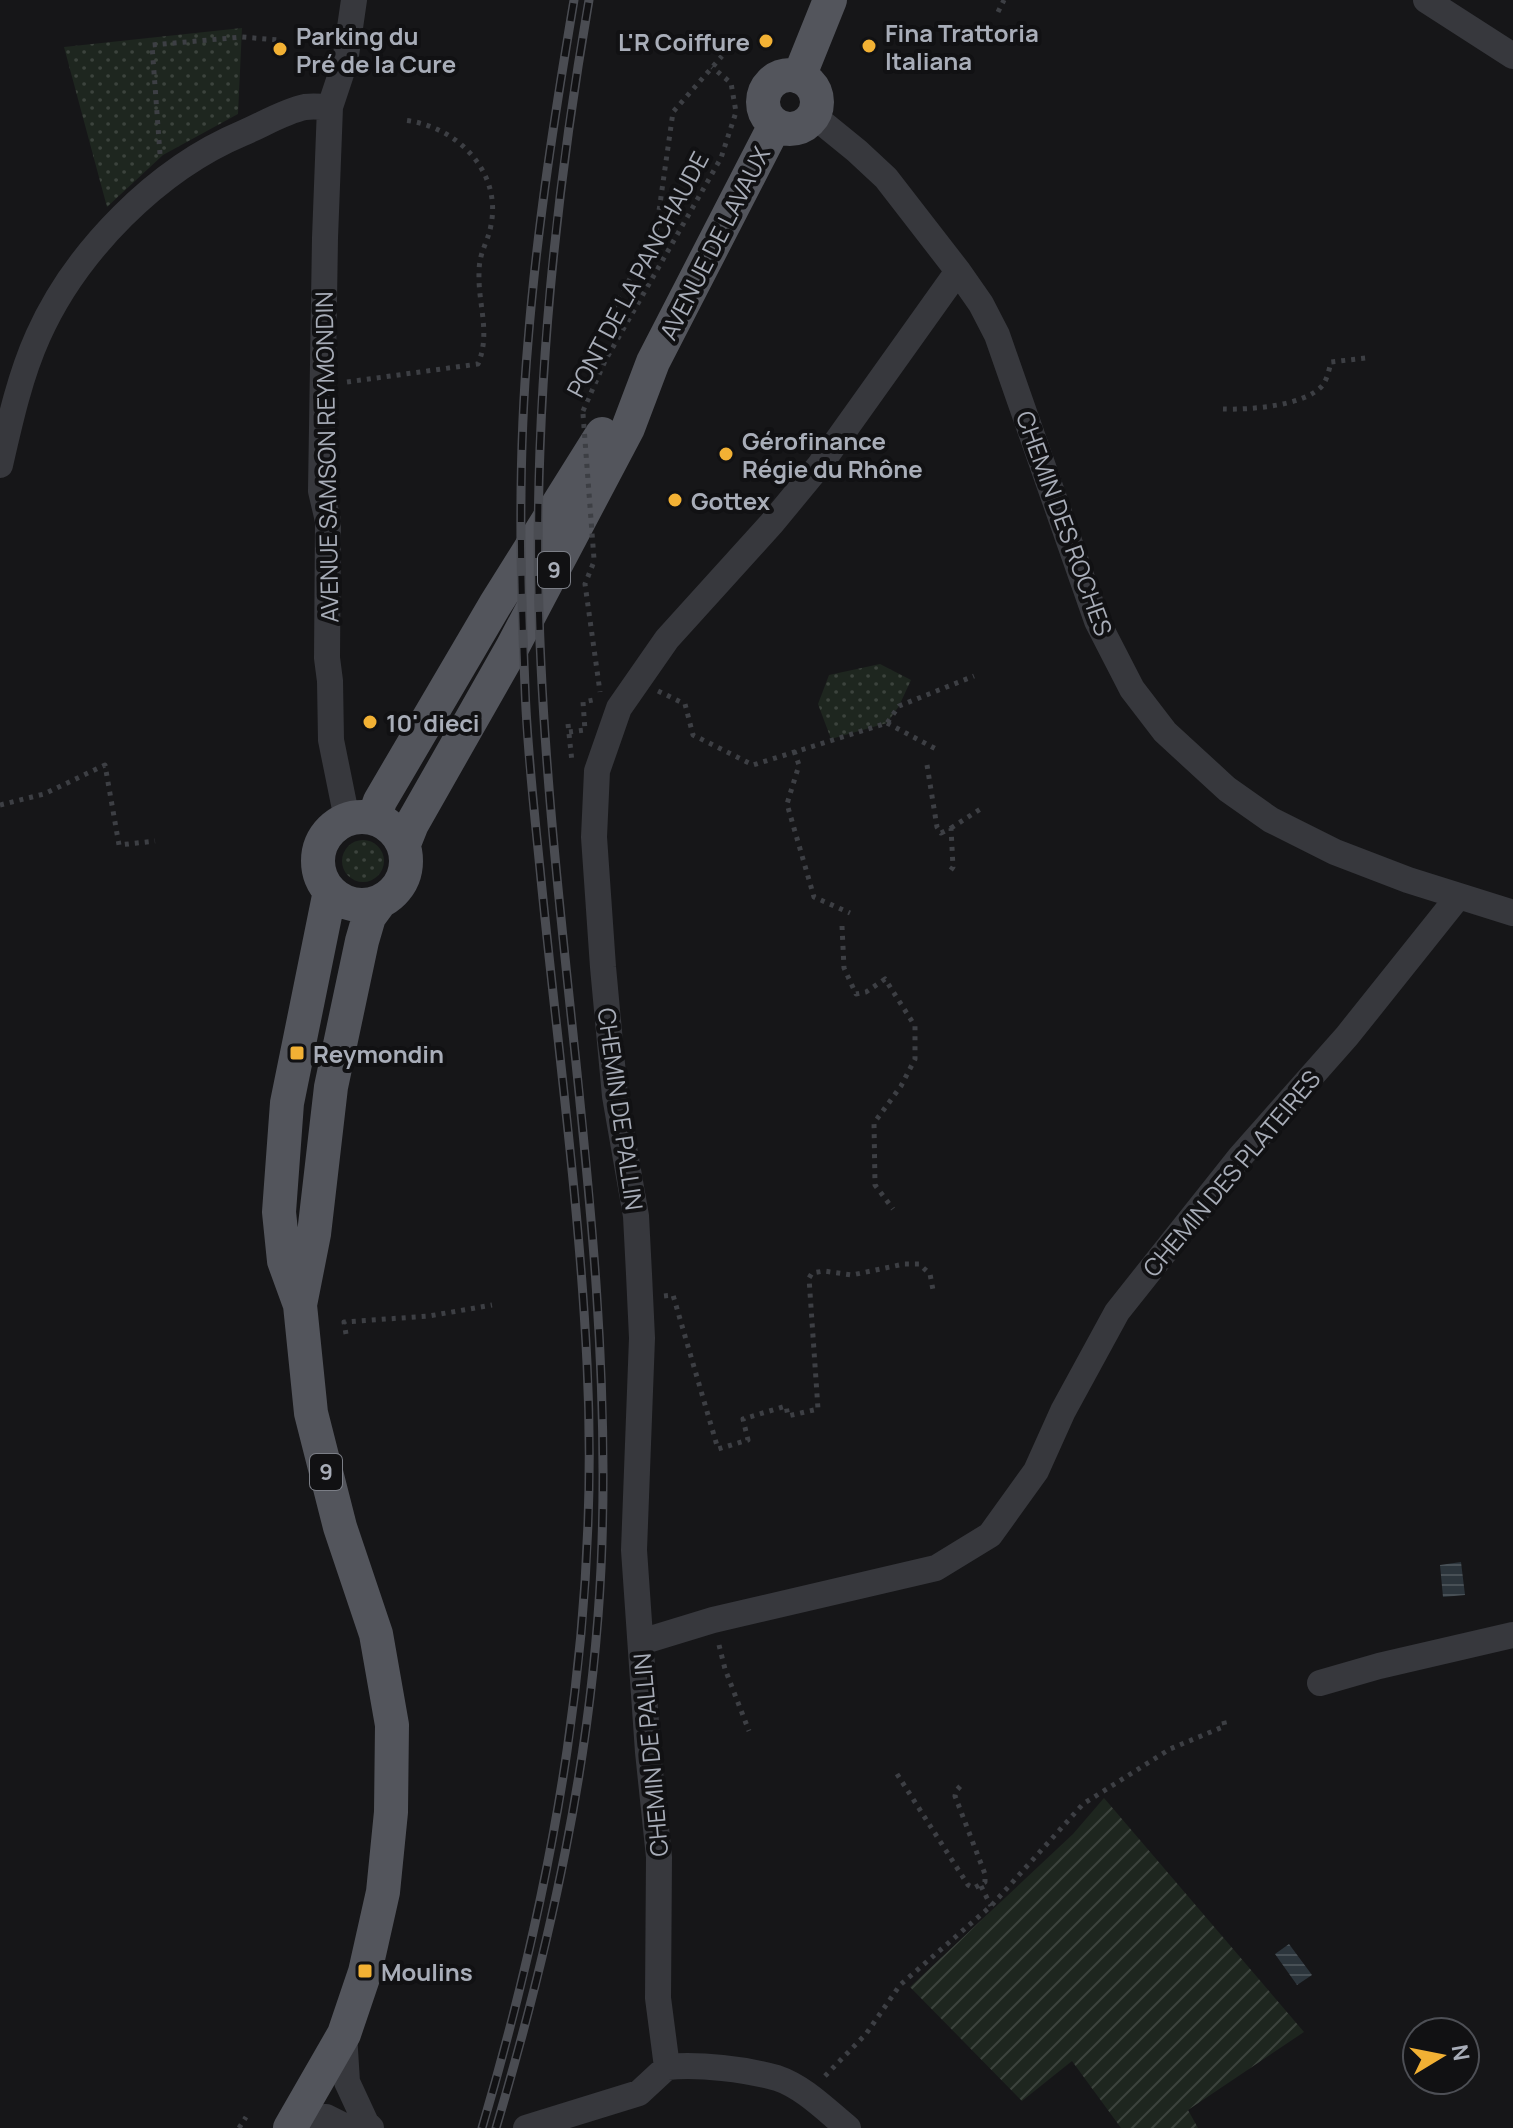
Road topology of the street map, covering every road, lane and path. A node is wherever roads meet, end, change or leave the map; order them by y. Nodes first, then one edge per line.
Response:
1 (354, 0) edge
2 (830, 0) edge
3 (1004, 0) edge
4 (1429, 1) edge
5 (998, 12) dead end
6 (279, 40) dead end
7 (722, 56) dead end
8 (1513, 56) edge
9 (712, 67) junction
10 (799, 77) junction
11 (330, 107) junction
12 (814, 116) junction
13 (403, 120) dead end
14 (775, 125) junction
15 (162, 163) dead end
16 (958, 271) junction
17 (1366, 358) dead end
18 (584, 361) dead end
19 (653, 362) junction
20 (346, 382) dead end
21 (1223, 409) dead end
22 (0, 465) edge
23 (974, 676) dead end
24 (654, 689) dead end
25 (610, 703) junction
26 (887, 723) junction
27 (569, 732) dead end
28 (936, 749) dead end
29 (794, 751) junction
30 (927, 765) dead end
31 (0, 805) edge
32 (982, 808) dead end
33 (360, 818) junction
34 (951, 828) junction
35 (155, 841) dead end
36 (404, 844) junction
37 (948, 874) dead end
38 (330, 891) junction
39 (1458, 897) junction
40 (380, 902) junction
41 (850, 913) dead end
42 (1513, 913) edge
43 (842, 926) dead end
44 (893, 1209) dead end
45 (646, 1285) junction
46 (933, 1290) dead end
47 (300, 1305) junction
48 (492, 1305) dead end
49 (346, 1334) dead end
50 (713, 1620) junction
51 (1513, 1635) edge
52 (641, 1642) junction
53 (1320, 1683) dead end
54 (1223, 1718) dead end
55 (749, 1731) dead end
56 (897, 1774) dead end
57 (963, 1783) dead end
58 (981, 1886) junction
59 (991, 1906) junction
60 (344, 2034) junction
61 (667, 2067) junction
62 (807, 2095) junction
63 (246, 2117) dead end
64 (295, 2126) edge
65 (239, 2128) edge
66 (348, 2128) edge
67 (371, 2128) edge
68 (526, 2128) edge
69 (848, 2128) edge

1 - 11 street, AVENUE SAMSON REYMONDIN
2 - 10 main road
3 - 5 path
4 - 8 street
6 - 15 path
7 - 9 path
9 - 18 path
9 - 25 path, PONT DE LA PANCHAUDE, bridge
10 - 12 main road
10 - 14 main road, AVENUE DE LAVAUX
11 - 22 street
11 - 33 street, AVENUE SAMSON REYMONDIN
12 - 14 main road, AVENUE DE LAVAUX
12 - 16 street, CHEMIN DES ROCHES
13 - 20 path
14 - 19 main road, AVENUE DE LAVAUX / 9
16 - 25 street, CHEMIN DE PALLIN
16 - 39 street, CHEMIN DES ROCHES
17 - 21 path
19 - 33 main road, AVENUE DE LAVAUX / 9
19 - 36 main road, AVENUE DE LAVAUX / 9
23 - 26 path
24 - 29 path
25 - 27 path
25 - 45 street, CHEMIN DE PALLIN
26 - 28 path
26 - 29 path
29 - 41 path
30 - 34 path
31 - 35 path
32 - 34 path
33 - 36 main road
33 - 38 main road
34 - 37 path
36 - 40 main road
38 - 40 main road
38 - 47 main road, 9
39 - 42 street, CHEMIN DES ROCHES
39 - 50 street, CHEMIN DES PLATEIRES
40 - 47 main road, 9
43 - 44 path
45 - 46 path
45 - 52 street, CHEMIN DE PALLIN
47 - 60 main road, 9
48 - 49 path
50 - 52 street, CHEMIN DES PLATEIRES
50 - 55 path
51 - 53 street
52 - 61 street, CHEMIN DE PALLIN
54 - 59 path
56 - 58 path
57 - 58 path
58 - 59 path
59 - 62 path
60 - 64 main road, 9
60 - 67 street
61 - 62 street
61 - 68 street
62 - 69 street
63 - 65 path
64 - 66 street

